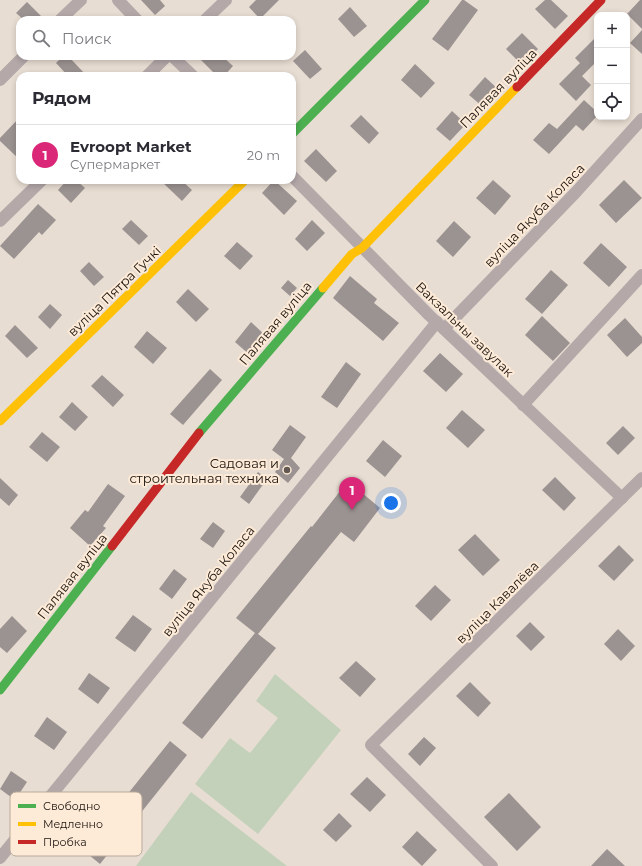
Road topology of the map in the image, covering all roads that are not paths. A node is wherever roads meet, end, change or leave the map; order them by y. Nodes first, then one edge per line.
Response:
1 (81, 0) edge
2 (118, 0) edge
3 (226, 0) edge
4 (426, 0) edge
5 (601, 0) edge
6 (64, 16) edge
7 (133, 16) edge
8 (209, 16) edge
9 (20, 60) edge
10 (163, 60) edge
11 (176, 60) edge
12 (151, 72) edge
13 (189, 72) edge
14 (0, 80) edge
15 (642, 119) edge
16 (296, 130) edge
17 (296, 180) edge
18 (38, 184) edge
19 (241, 184) edge
20 (0, 221) edge
21 (362, 248) junction
22 (642, 275) edge
23 (441, 326) junction
24 (523, 405) junction
25 (0, 421) edge
26 (642, 478) edge
27 (622, 498) junction
28 (0, 690) edge
29 (55, 792) edge
30 (10, 846) edge
31 (0, 858) edge
32 (0, 862) edge
33 (4, 866) edge
34 (492, 866) edge

1 - 6 street
2 - 7 street
3 - 8 street
4 - 16 street
5 - 21 street, Палявая вуліца
9 - 14 street
10 - 12 street
11 - 13 street
15 - 23 street, вуліца Якуба Коласа
17 - 21 street, Вакзальны завулак
18 - 20 street
19 - 25 street, вуліца Пятра Гучкі
21 - 23 street, Вакзальны завулак
21 - 28 street, Палявая вуліца
22 - 24 street
23 - 24 street, Вакзальны завулак
23 - 29 street, вуліца Якуба Коласа
24 - 27 street, Вакзальны завулак
26 - 27 street, вуліца Кавалёва
27 - 34 street, вуліца Кавалёва
30 - 31 street, вуліца Якуба Коласа
32 - 33 street

